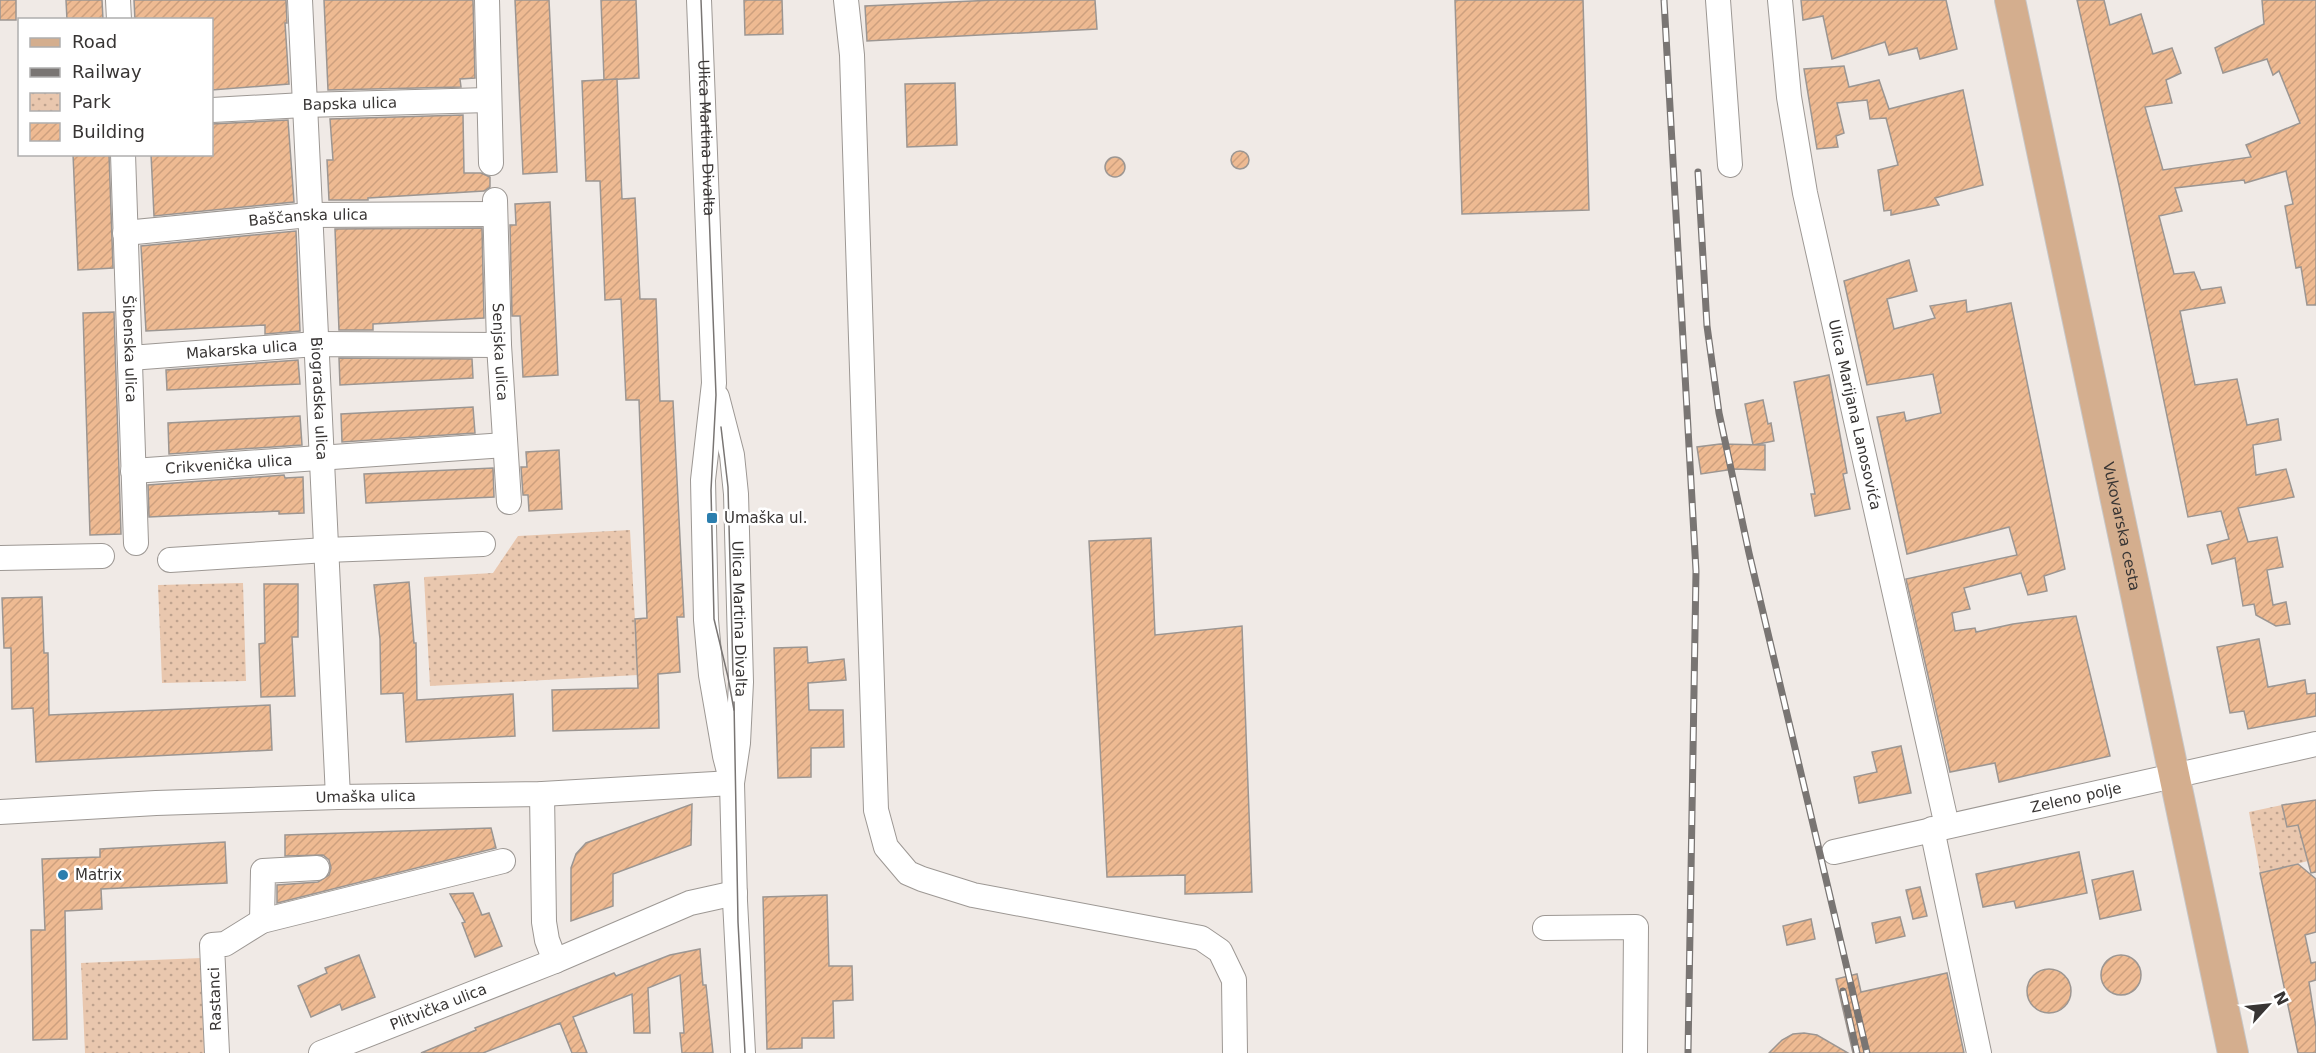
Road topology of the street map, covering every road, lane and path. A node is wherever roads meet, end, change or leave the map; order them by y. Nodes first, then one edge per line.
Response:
1 (118, 0) edge
2 (300, 0) edge
3 (487, 0) edge
4 (699, 0) edge
5 (846, 0) edge
6 (1718, 0) edge
7 (1780, 0) edge
8 (2010, 0) edge
9 (119, 18) edge
10 (489, 100) junction
11 (304, 105) junction
12 (213, 110) edge
13 (123, 156) edge
14 (491, 163) dead end
15 (1730, 165) dead end
16 (495, 207) joint
17 (309, 215) junction
18 (125, 233) junction
19 (316, 344) junction
20 (499, 345) junction
21 (130, 358) junction
22 (714, 383) junction
23 (505, 445) junction
24 (321, 458) junction
25 (133, 471) junction
26 (508, 502) dead end
27 (136, 543) dead end
28 (483, 544) dead end
29 (326, 550) junction
30 (102, 556) dead end
31 (0, 558) edge
32 (170, 560) dead end
33 (2316, 744) edge
34 (2174, 774) junction
35 (732, 783) junction
36 (542, 794) junction
37 (338, 797) junction
38 (0, 812) edge
39 (1939, 828) junction
40 (1834, 852) dead end
41 (502, 861) dead end
42 (317, 868) dead end
43 (735, 893) junction
44 (262, 921) junction
45 (1545, 928) dead end
46 (555, 961) junction
47 (217, 1053) edge
48 (321, 1053) edge
49 (743, 1053) edge
50 (1235, 1053) edge
51 (1635, 1053) edge
52 (1979, 1053) edge
53 (2234, 1053) edge

1 - 9 street
2 - 11 street, Biogradska ulica
3 - 10 street
4 - 22 street, Ulica Martina Divalta
5 - 50 street
6 - 15 street
7 - 39 street, Ulica Marijana Lanosovića
8 - 34 main road, Vukovarska cesta
10 - 11 street, Bapska ulica
10 - 14 street
11 - 12 street, Bapska ulica
11 - 17 street, Biogradska ulica
13 - 18 street, Šibenska ulica
16 - 17 street, Baščanska ulica
16 - 20 street, Senjska ulica
17 - 18 street, Baščanska ulica
17 - 19 street, Biogradska ulica
18 - 21 street, Šibenska ulica
19 - 20 street, Makarska ulica
19 - 21 street, Makarska ulica
19 - 24 street, Biogradska ulica
20 - 23 street, Senjska ulica
21 - 25 street, Šibenska ulica
22 - 35 street, Ulica Martina Divalta
22 - 35 street, Ulica Martina Divalta
23 - 24 street, Crikvenička ulica
23 - 26 street, Senjska ulica
24 - 25 street, Crikvenička ulica
24 - 29 street, Biogradska ulica
25 - 27 street, Šibenska ulica
28 - 29 street
29 - 32 street
29 - 37 street, Biogradska ulica
30 - 31 street
33 - 34 street, Zeleno polje
34 - 39 street, Zeleno polje
34 - 53 main road, Vukovarska cesta
35 - 36 street, Umaška ulica
35 - 43 street, Ulica Martina Divalta
36 - 37 street, Umaška ulica
36 - 46 street
37 - 38 street, Umaška ulica
39 - 40 street, Zeleno polje
39 - 52 street, Ulica Marijana Lanosovića
41 - 44 street
42 - 44 street
43 - 46 street, Plitvička ulica
43 - 49 street, Ulica Martina Divalta
44 - 47 street, Rastanci
45 - 51 street
46 - 48 street, Plitvička ulica

